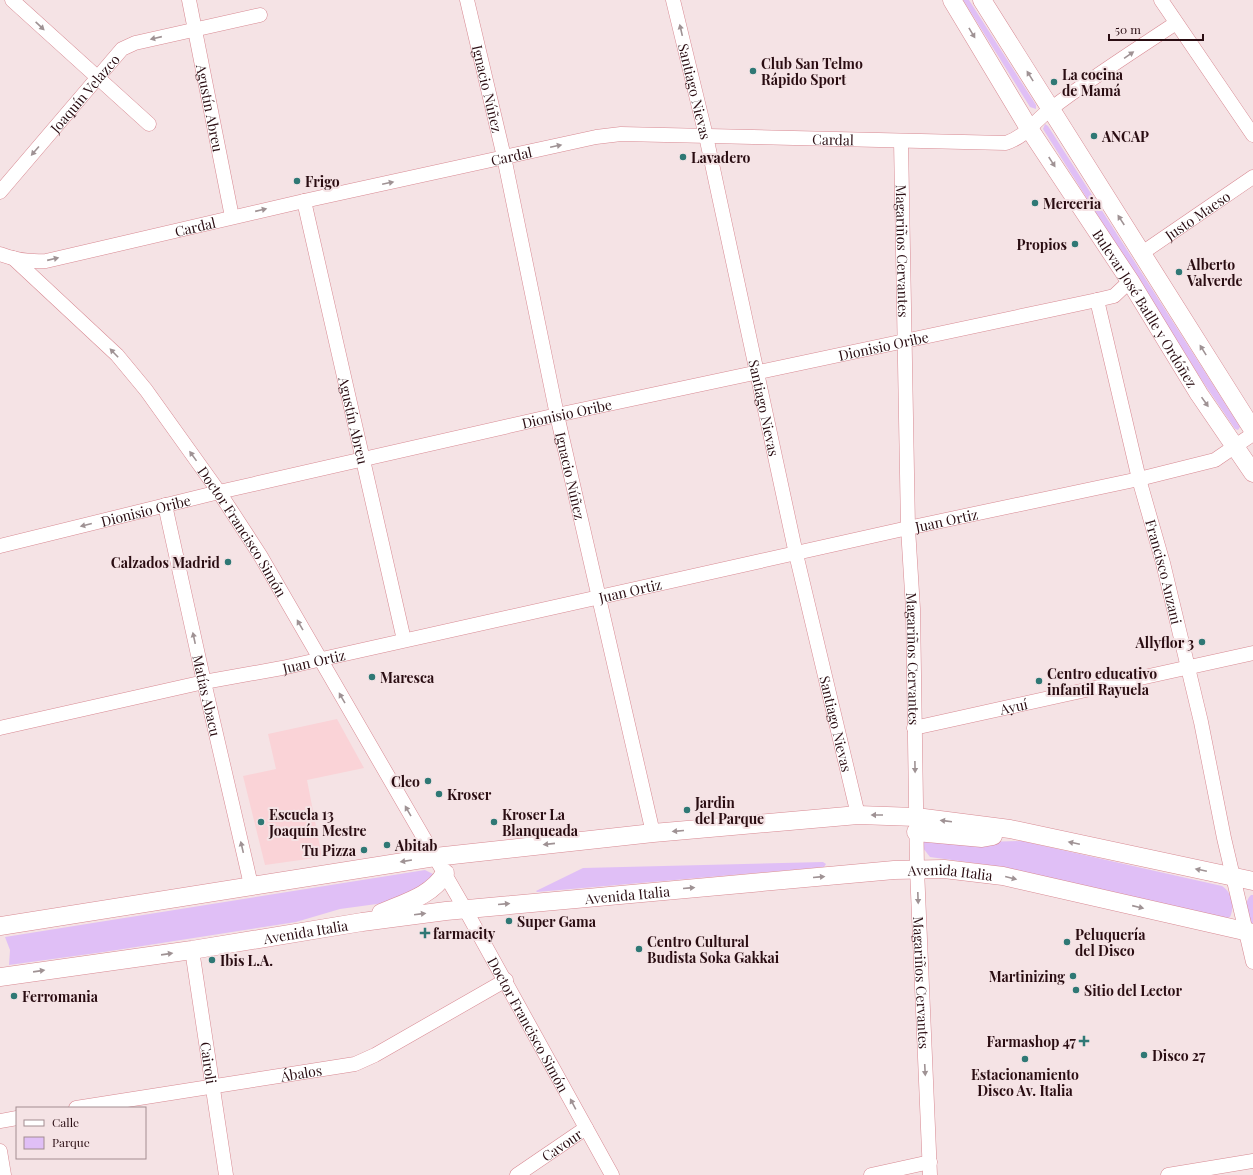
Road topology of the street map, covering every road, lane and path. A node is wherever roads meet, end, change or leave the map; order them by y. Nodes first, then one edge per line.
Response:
1 (12, 0) edge
2 (189, 0) edge
3 (467, 0) edge
4 (673, 0) edge
5 (952, 0) edge
6 (982, 0) edge
7 (1161, 0) edge
8 (260, 15) dead end
9 (1176, 23) junction
10 (194, 29) junction
11 (97, 79) junction
12 (1050, 109) junction
13 (149, 124) dead end
14 (1030, 130) junction
15 (1253, 135) edge
16 (706, 136) junction
17 (901, 142) junction
18 (504, 157) junction
19 (1253, 177) edge
20 (0, 192) edge
21 (304, 201) junction
22 (232, 217) junction
23 (0, 246) edge
24 (1142, 253) junction
25 (0, 254) edge
26 (14, 259) junction
27 (1130, 281) junction
28 (1097, 300) junction
29 (905, 342) junction
30 (756, 373) junction
31 (557, 415) junction
32 (1253, 430) edge
33 (1253, 434) edge
34 (1236, 446) junction
35 (363, 458) junction
36 (1253, 473) edge
37 (1139, 479) junction
38 (219, 492) junction
39 (165, 505) junction
40 (908, 528) junction
41 (0, 546) edge
42 (796, 554) junction
43 (599, 596) junction
44 (404, 640) junction
45 (1253, 653) edge
46 (319, 659) junction
47 (1188, 668) junction
48 (204, 682) junction
49 (0, 728) edge
50 (914, 728) junction
51 (858, 815) junction
52 (916, 825) junction
53 (653, 833) junction
54 (435, 856) junction
55 (917, 869) junction
56 (444, 874) junction
57 (1234, 877) junction
58 (1253, 882) edge
59 (252, 885) junction
60 (465, 909) junction
61 (362, 922) junction
62 (0, 926) edge
63 (1249, 932) edge
64 (192, 950) junction
65 (1253, 962) edge
66 (0, 977) edge
67 (506, 980) junction
68 (213, 1085) junction
69 (82, 1107) edge
70 (16, 1118) edge
71 (0, 1121) edge
72 (586, 1128) junction
73 (0, 1151) edge
74 (1253, 1161) edge
75 (930, 1169) edge
76 (4, 1175) edge
77 (226, 1175) edge
78 (517, 1175) edge
79 (612, 1175) edge
80 (871, 1175) edge
81 (1168, 1175) edge

1 -> 11 street
2 - 10 street, Agustín Abreu
3 - 18 street, Ignacio Núñez
16 -> 4 street, Santiago Nievas
5 -> 14 main road, Bulevar José Batlle y Ordóñez
12 -> 6 main road, Bulevar José Batlle y Ordóñez
7 - 9 street
8 - 10 street, Joaquín Velazco
12 -> 9 street, Cardal
9 - 15 street
10 -> 11 street, Joaquín Velazco
10 - 22 street, Agustín Abreu
11 - 13 street
11 -> 20 street, Joaquín Velazco
12 - 14 street, Cardal
24 -> 12 main road, Bulevar José Batlle y Ordóñez
14 - 17 street, Cardal
14 -> 27 main road, Bulevar José Batlle y Ordóñez
16 - 17 street, Cardal
18 -> 16 street, Cardal
16 - 30 street, Santiago Nievas
17 - 29 street, Magariños Cervantes
21 -> 18 street, Cardal
18 - 31 street, Ignacio Núñez
19 - 24 street, Justo Maeso
22 -> 21 street, Cardal
21 - 35 street, Agustín Abreu
26 -> 22 street, Cardal
23 - 26 street, Doctor Francisco Simón
32 -> 24 main road, Bulevar José Batlle y Ordóñez
25 - 26 street, Cardal
38 -> 26 street, Doctor Francisco Simón
27 - 28 street, Dionisio Oribe
27 -> 34 main road, Bulevar José Batlle y Ordóñez
28 - 29 street, Dionisio Oribe
28 - 37 street, Francisco Anzani
29 - 30 street, Dionisio Oribe
29 - 40 street, Magariños Cervantes
30 - 31 street, Dionisio Oribe
30 - 42 street, Santiago Nievas
31 - 35 street, Dionisio Oribe
31 - 43 street, Ignacio Núñez
33 - 34 street, Juan Ortiz
34 - 36 main road, Bulevar José Batlle y Ordóñez
34 - 37 street, Juan Ortiz
35 - 38 street, Dionisio Oribe
35 - 44 street, Agustín Abreu
37 - 40 street, Juan Ortiz
37 - 47 street, Francisco Anzani
38 - 39 street, Dionisio Oribe
46 -> 38 street, Doctor Francisco Simón
39 -> 41 street, Dionisio Oribe
48 -> 39 street, Matías Abacu
40 - 42 street, Juan Ortiz
40 - 50 street, Magariños Cervantes
42 - 43 street, Juan Ortiz
42 - 51 street, Santiago Nievas
43 - 44 street, Juan Ortiz
43 - 53 street, Ignacio Núñez
44 - 46 street, Juan Ortiz
45 - 47 street, Ayuí
46 - 48 street, Juan Ortiz
54 -> 46 street, Doctor Francisco Simón
47 - 50 street, Ayuí
47 - 57 street, Francisco Anzani
48 - 49 street, Juan Ortiz
59 -> 48 street, Matías Abacu
50 -> 52 street, Magariños Cervantes
52 -> 51 main road
51 -> 53 main road
52 - 55 street, Magariños Cervantes
57 -> 52 main road
53 -> 54 main road
54 - 56 street
54 -> 59 main road
60 -> 55 main road, Avenida Italia
55 -> 63 main road, Avenida Italia
55 -> 75 street, Magariños Cervantes
56 - 60 street, Doctor Francisco Simón
56 - 61 main road
57 - 58 main road
57 - 63 street, Francisco Anzani
59 - 62 main road
61 -> 60 main road, Avenida Italia
60 - 67 street, Doctor Francisco Simón
61 - 64 main road, Avenida Italia
63 - 65 street, Francisco Anzani
66 -> 64 main road, Avenida Italia
64 - 68 street, Cairoli
67 - 68 street, Ábalos
72 -> 67 street, Doctor Francisco Simón
68 - 69 street, Ábalos
68 - 77 street, Cairoli
70 - 71 street
72 - 78 street, Cavour
72 - 79 street, Doctor Francisco Simón
73 - 76 street
74 - 81 street
75 - 80 street

